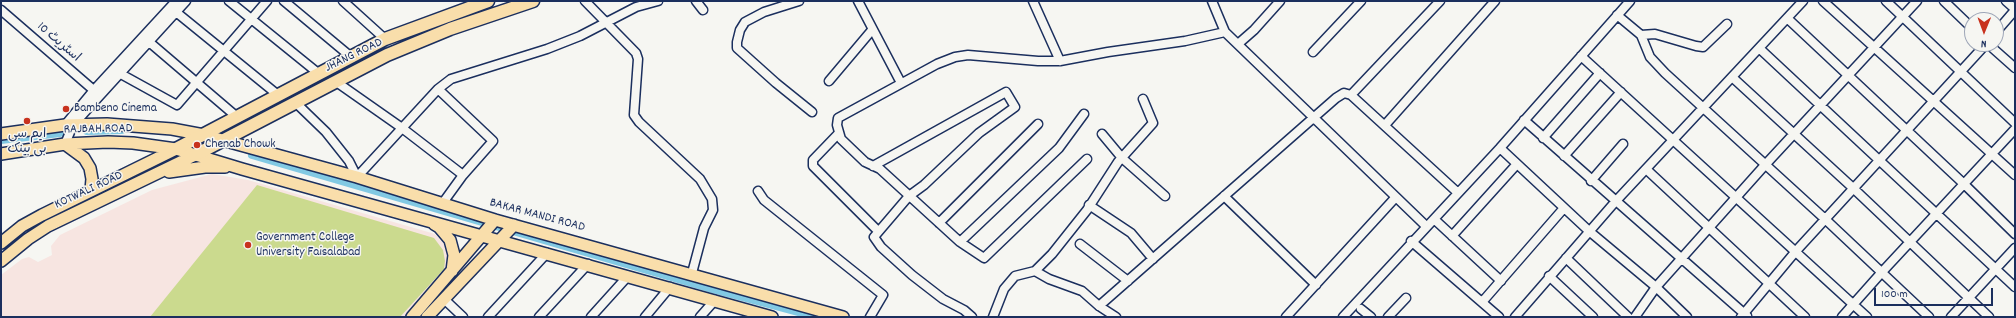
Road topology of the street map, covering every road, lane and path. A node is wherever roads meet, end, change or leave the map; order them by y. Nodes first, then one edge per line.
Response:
1 (176, 1) edge
2 (186, 1) edge
3 (229, 1) edge
4 (267, 1) edge
5 (284, 1) edge
6 (342, 1) edge
7 (488, 1) edge
8 (533, 1) edge
9 (585, 1) edge
10 (658, 1) edge
11 (696, 1) edge
12 (799, 1) edge
13 (858, 1) edge
14 (1033, 1) edge
15 (1212, 1) edge
16 (1280, 1) edge
17 (1361, 1) edge
18 (1440, 1) edge
19 (1495, 1) edge
20 (1630, 1) edge
21 (1803, 1) edge
22 (1823, 1) edge
23 (1886, 1) edge
24 (1917, 1) edge
25 (1944, 1) edge
26 (2006, 1) edge
27 (1, 10) edge
28 (703, 10) dead end
29 (2015, 10) edge
30 (176, 12) junction
31 (1617, 14) junction
32 (1902, 16) junction
33 (1787, 18) junction
34 (251, 19) junction
35 (1964, 20) edge
36 (606, 22) junction
37 (2004, 23) edge
38 (1727, 24) dead end
39 (872, 30) junction
40 (1226, 32) junction
41 (1641, 35) junction
42 (385, 39) junction
43 (148, 41) junction
44 (1238, 44) junction
45 (1874, 47) junction
46 (1759, 48) junction
47 (224, 51) junction
48 (1313, 52) dead end
49 (1979, 52) edge
50 (1996, 52) edge
51 (350, 56) junction
52 (1582, 56) junction
53 (1060, 61) junction
54 (2015, 68) edge
55 (1960, 72) junction
56 (119, 73) junction
57 (318, 73) junction
58 (1600, 73) junction
59 (1847, 74) junction
60 (1732, 77) junction
61 (334, 81) junction
62 (829, 81) dead end
63 (197, 82) junction
64 (901, 83) junction
65 (438, 89) junction
66 (1621, 92) junction
67 (97, 93) junction
68 (278, 95) junction
69 (1351, 95) junction
70 (1143, 99) dead end
71 (1933, 100) junction
72 (295, 102) junction
73 (1820, 106) junction
74 (1702, 108) junction
75 (812, 112) dead end
76 (1084, 114) dead end
77 (237, 117) junction
78 (1313, 118) junction
79 (1524, 120) junction
80 (2015, 123) edge
81 (1038, 124) dead end
82 (69, 125) junction
83 (1385, 125) junction
84 (402, 128) junction
85 (1906, 129) junction
86 (2015, 129) edge
87 (839, 133) junction
88 (1793, 133) junction
89 (1, 134) edge
90 (1102, 134) dead end
91 (204, 135) junction
92 (1543, 138) junction
93 (224, 140) junction
94 (1673, 140) junction
95 (65, 144) junction
96 (1623, 144) dead end
97 (1500, 148) junction
98 (176, 149) junction
99 (1, 154) edge
100 (1993, 154) junction
101 (195, 155) junction
102 (1564, 156) junction
103 (1122, 158) junction
104 (1087, 159) dead end
105 (1879, 160) junction
106 (1517, 164) junction
107 (1765, 165) junction
108 (872, 166) junction
109 (242, 169) junction
110 (1646, 169) junction
111 (2015, 174) edge
112 (463, 175) junction
113 (150, 177) junction
114 (357, 177) junction
115 (1591, 181) junction
116 (1964, 184) junction
117 (1853, 188) junction
118 (91, 190) junction
119 (758, 191) dead end
120 (1457, 192) junction
121 (909, 196) junction
122 (1165, 196) dead end
123 (1224, 196) junction
124 (1395, 198) junction
125 (1737, 198) junction
126 (1615, 202) junction
127 (442, 204) junction
128 (1089, 205) junction
129 (1564, 208) junction
130 (1937, 214) junction
131 (1434, 219) junction
132 (1825, 219) junction
133 (425, 220) junction
134 (495, 220) junction
135 (939, 223) junction
136 (514, 225) junction
137 (1426, 226) junction
138 (1710, 228) junction
139 (878, 231) junction
140 (1589, 231) junction
141 (2015, 234) edge
142 (482, 236) junction
143 (1452, 236) junction
144 (2, 240) edge
145 (500, 240) junction
146 (1411, 241) junction
147 (960, 242) junction
148 (1909, 243) junction
149 (1080, 244) dead end
150 (2015, 248) edge
151 (1796, 251) junction
152 (547, 253) junction
153 (1566, 258) junction
154 (1153, 259) junction
155 (1681, 260) junction
156 (1, 261) edge
157 (588, 264) junction
158 (1996, 268) junction
159 (1035, 271) junction
160 (452, 272) junction
161 (1882, 272) junction
162 (692, 273) junction
163 (628, 276) junction
164 (1549, 276) junction
165 (1501, 280) junction
166 (1128, 281) junction
167 (1769, 284) junction
168 (1316, 285) junction
169 (670, 287) junction
170 (1656, 287) junction
171 (2015, 287) edge
172 (1406, 298) dead end
173 (1968, 298) junction
174 (444, 299) junction
175 (715, 300) junction
176 (1483, 301) junction
177 (1853, 304) junction
178 (1100, 306) junction
179 (1361, 308) dead end
180 (822, 314) edge
181 (1744, 316) edge
182 (412, 317) edge
183 (427, 317) edge
184 (463, 317) edge
185 (488, 317) edge
186 (539, 317) edge
187 (591, 317) edge
188 (644, 317) edge
189 (700, 317) edge
190 (772, 317) edge
191 (843, 317) edge
192 (870, 317) edge
193 (972, 317) edge
194 (993, 317) edge
195 (1116, 317) edge
196 (1286, 317) edge
197 (1343, 317) edge
198 (1371, 317) edge
199 (1388, 317) edge
200 (1499, 317) edge
201 (1515, 317) edge
202 (1593, 317) edge
203 (1628, 317) edge
204 (1635, 317) edge
205 (1687, 317) edge
206 (1805, 317) edge
207 (1842, 317) edge
208 (1867, 317) edge
209 (1929, 317) edge
210 (1951, 317) edge
211 (1989, 317) edge

1 - 67 street
2 - 30 street
3 - 34 street
4 - 34 street
5 - 51 street
6 - 42 street
7 - 42 highway, JHANG ROAD
8 - 61 highway, JHANG ROAD
9 - 36 street
10 - 36 street
11 - 28 street
12 - 75 street
13 - 39 street
14 - 53 street
15 - 40 street
16 - 44 street
17 - 48 street
18 - 69 street
19 - 83 street
20 - 31 street
21 - 33 street
22 - 45 street
23 - 32 street
24 - 32 street
25 - 35 street
26 - 29 street
27 - 67 street, اسٹریٹ 10
29 - 37 street
30 - 43 street
30 - 47 street
31 - 41 street
31 - 52 street
32 - 45 street
32 - 55 street
33 - 46 street
33 - 59 street
34 - 47 street
34 - 57 street
36 - 65 street
36 - 162 street
38 - 41 street
39 - 62 street
39 - 64 street
40 - 44 street
40 - 53 street
41 - 74 street
42 - 51 highway, JHANG ROAD
43 - 56 street
43 - 63 street
44 - 78 street
45 - 59 street
45 - 71 street
46 - 60 street
46 - 73 street
47 - 63 street
47 - 68 street
49 - 55 street
50 - 54 street
51 - 57 highway, JHANG ROAD
52 - 58 street
52 - 79 street
53 - 64 street
55 - 71 street
55 - 80 street
56 - 63 street
56 - 67 street
57 - 68 highway, JHANG ROAD
58 - 66 street
58 - 92 street
59 - 73 street
59 - 85 street
60 - 74 street
60 - 88 street
61 - 72 highway, JHANG ROAD
61 - 84 street
63 - 77 street
64 - 87 street
65 - 84 street
65 - 112 street
66 - 94 street
66 - 102 street
67 - 82 street
68 - 77 highway, JHANG ROAD
69 - 78 street
69 - 83 street
70 - 103 street
71 - 85 street
71 - 100 street
72 - 93 highway, JHANG ROAD
72 - 114 street
73 - 88 street
73 - 105 street
74 - 94 street
74 - 107 street
76 - 147 street
77 - 91 highway, JHANG ROAD
78 - 123 street
78 - 124 street
79 - 92 street
79 - 97 street
81 - 135 street
82 - 89 main road, RAJBAH ROAD
82 - 91 main road, RAJBAH ROAD
82 - 95 street
83 - 120 street
84 - 112 street
84 - 114 street
85 - 105 street
85 - 116 street
86 - 100 street
87 - 108 street
87 - 139 street
88 - 107 street
88 - 117 street
90 - 103 street
91 - 93 main road, RAJBAH ROAD
91 - 98 highway, JHANG ROAD
92 - 102 street
93 - 101 highway, JHANG ROAD
93 - 114 main road, BAKAR MANDI ROAD
94 - 110 street
94 - 125 street
95 - 98 main road, RAJBAH ROAD
95 - 99 main road, RAJBAH ROAD
95 - 118 main road
96 - 115 street
97 - 106 street
97 - 120 street
98 - 101 main road, RAJBAH ROAD
98 - 118 main road, KOTWALI ROAD
100 - 111 street
100 - 116 street
101 - 109 main road
101 - 113 main road, KOTWALI ROAD
102 - 115 street
103 - 122 street
103 - 128 street
104 - 147 street
105 - 117 street
105 - 130 street
106 - 129 street
106 - 143 street
107 - 125 street
107 - 132 street
108 - 121 street
108 - 121 street
109 - 113 main road
109 - 133 main road
110 - 126 street
110 - 138 street
112 - 127 street
113 - 156 main road, KOTWALI ROAD
114 - 127 main road, BAKAR MANDI ROAD
115 - 126 street
116 - 130 street
116 - 141 street
117 - 132 street
117 - 148 street
118 - 144 main road, KOTWALI ROAD
119 - 192 street
120 - 131 street
121 - 135 street
121 - 139 street
123 - 154 street
123 - 168 street
124 - 137 street
124 - 168 street
125 - 138 street
125 - 151 street
126 - 140 street
126 - 155 street
127 - 134 main road, BAKAR MANDI ROAD
128 - 154 street
128 - 159 street
129 - 140 street
129 - 165 street
130 - 148 street
130 - 158 street
131 - 137 street
131 - 143 street
132 - 151 street
132 - 161 street
133 - 142 main road
133 - 160 main road
134 - 136 main road, BAKAR MANDI ROAD
134 - 142 main road
135 - 147 street
136 - 145 main road
136 - 162 main road, BAKAR MANDI ROAD
137 - 146 street
138 - 155 street
138 - 167 street
139 - 193 street
140 - 153 street
140 - 170 street
142 - 145 main road
142 - 160 main road
143 - 165 street
145 - 152 main road
145 - 174 main road
146 - 176 street
146 - 197 street
148 - 161 street
148 - 173 street
149 - 166 street
150 - 158 street
151 - 167 street
151 - 177 street
152 - 157 main road
152 - 185 street
153 - 164 street
153 - 203 street
154 - 166 street
155 - 170 street
155 - 181 street
157 - 163 main road
157 - 186 street
158 - 171 street
158 - 173 street
159 - 178 street
159 - 194 street
160 - 182 main road
161 - 177 street
161 - 209 street
162 - 180 main road, BAKAR MANDI ROAD
163 - 169 main road
163 - 187 street
164 - 201 street
164 - 202 street
165 - 176 street
166 - 178 street
167 - 181 street
167 - 206 street
168 - 196 street
169 - 175 main road
169 - 188 street
170 - 204 street
170 - 205 street
172 - 199 street
173 - 210 street
173 - 211 street
174 - 183 main road
174 - 184 street
175 - 189 street
175 - 190 main road
176 - 200 street
177 - 207 street
177 - 208 street
178 - 195 street
179 - 198 street
180 - 191 main road, BAKAR MANDI ROAD

